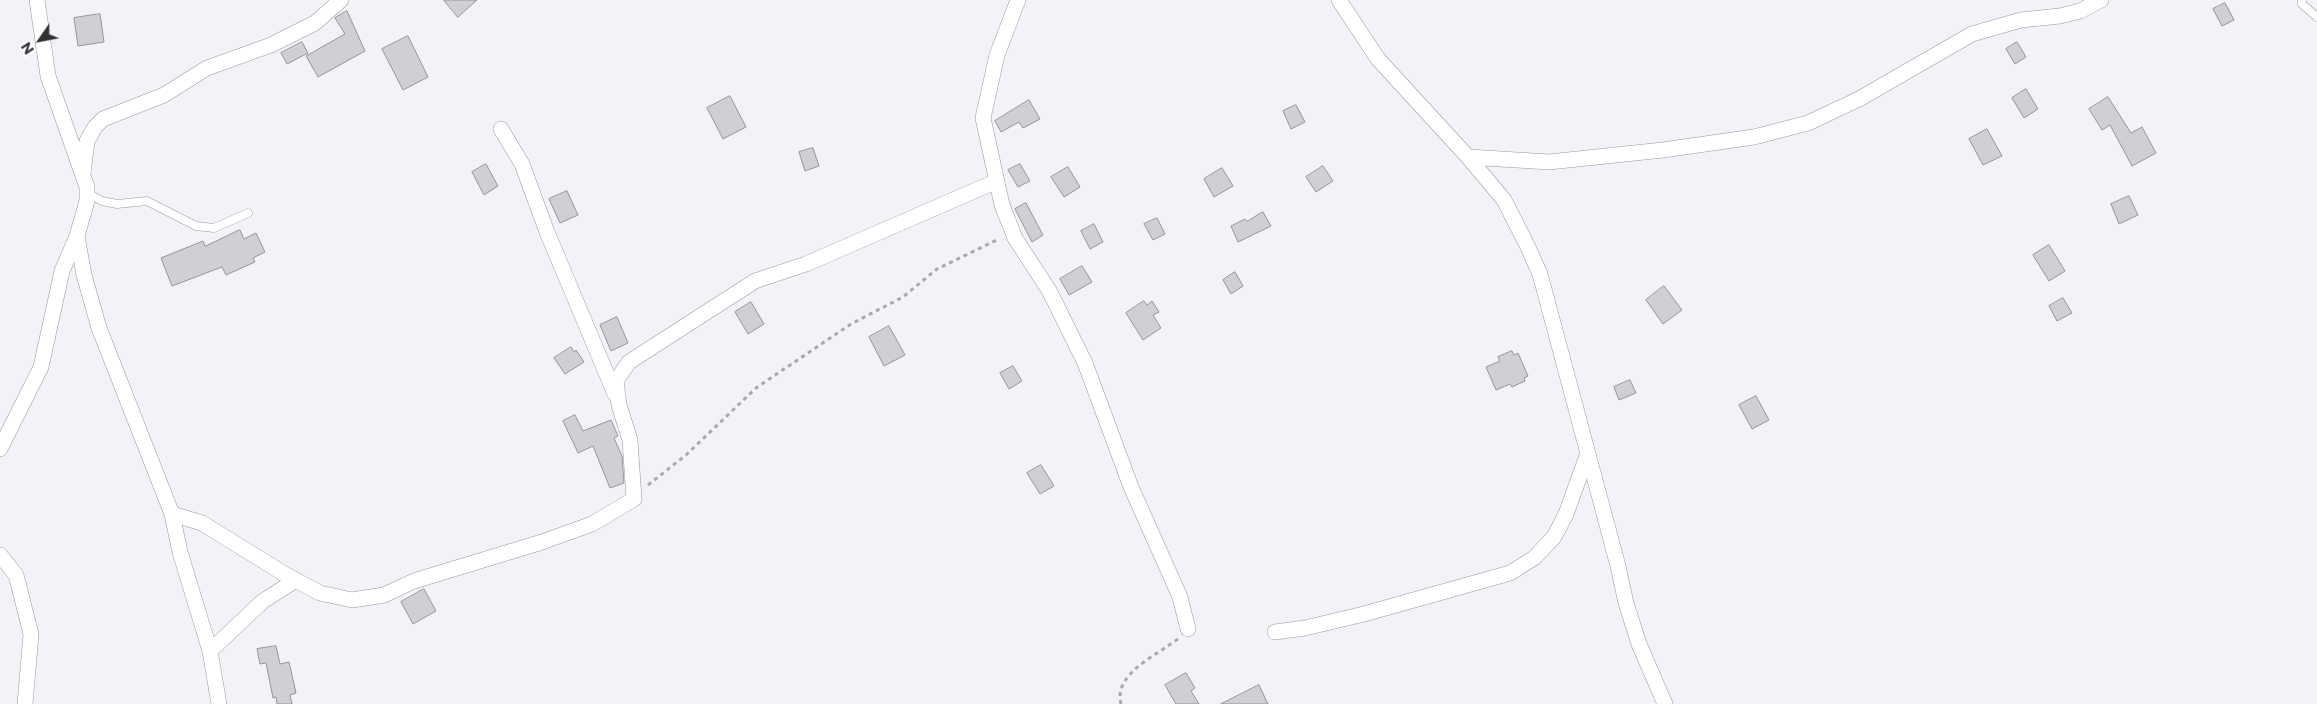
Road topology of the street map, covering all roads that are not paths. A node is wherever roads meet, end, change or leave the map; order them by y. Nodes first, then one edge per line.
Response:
1 (37, 0) edge
2 (342, 0) edge
3 (1018, 0) edge
4 (1339, 0) edge
5 (2101, 0) edge
6 (2302, 0) edge
7 (2317, 17) edge
8 (501, 129) dead end
9 (1468, 157) junction
10 (82, 176) junction
11 (997, 181) junction
12 (87, 193) junction
13 (248, 214) dead end
14 (77, 236) junction
15 (619, 405) junction
16 (0, 449) edge
17 (1588, 453) junction
18 (172, 514) junction
19 (0, 555) edge
20 (296, 580) junction
21 (1188, 629) road end
22 (1274, 632) dead end
23 (210, 651) junction
24 (25, 704) edge
25 (219, 704) edge
26 (1665, 704) edge

1 - 10 street
2 - 10 street
3 - 11 street
4 - 9 street
5 - 9 street
6 - 7 lane
8 - 15 street
9 - 17 street
10 - 12 street
11 - 15 street
11 - 21 street
12 - 13 lane
12 - 14 street
14 - 16 street
14 - 18 street
15 - 20 street
17 - 22 street
17 - 26 street
18 - 20 street
18 - 23 street
19 - 24 street
20 - 23 street
23 - 25 street

